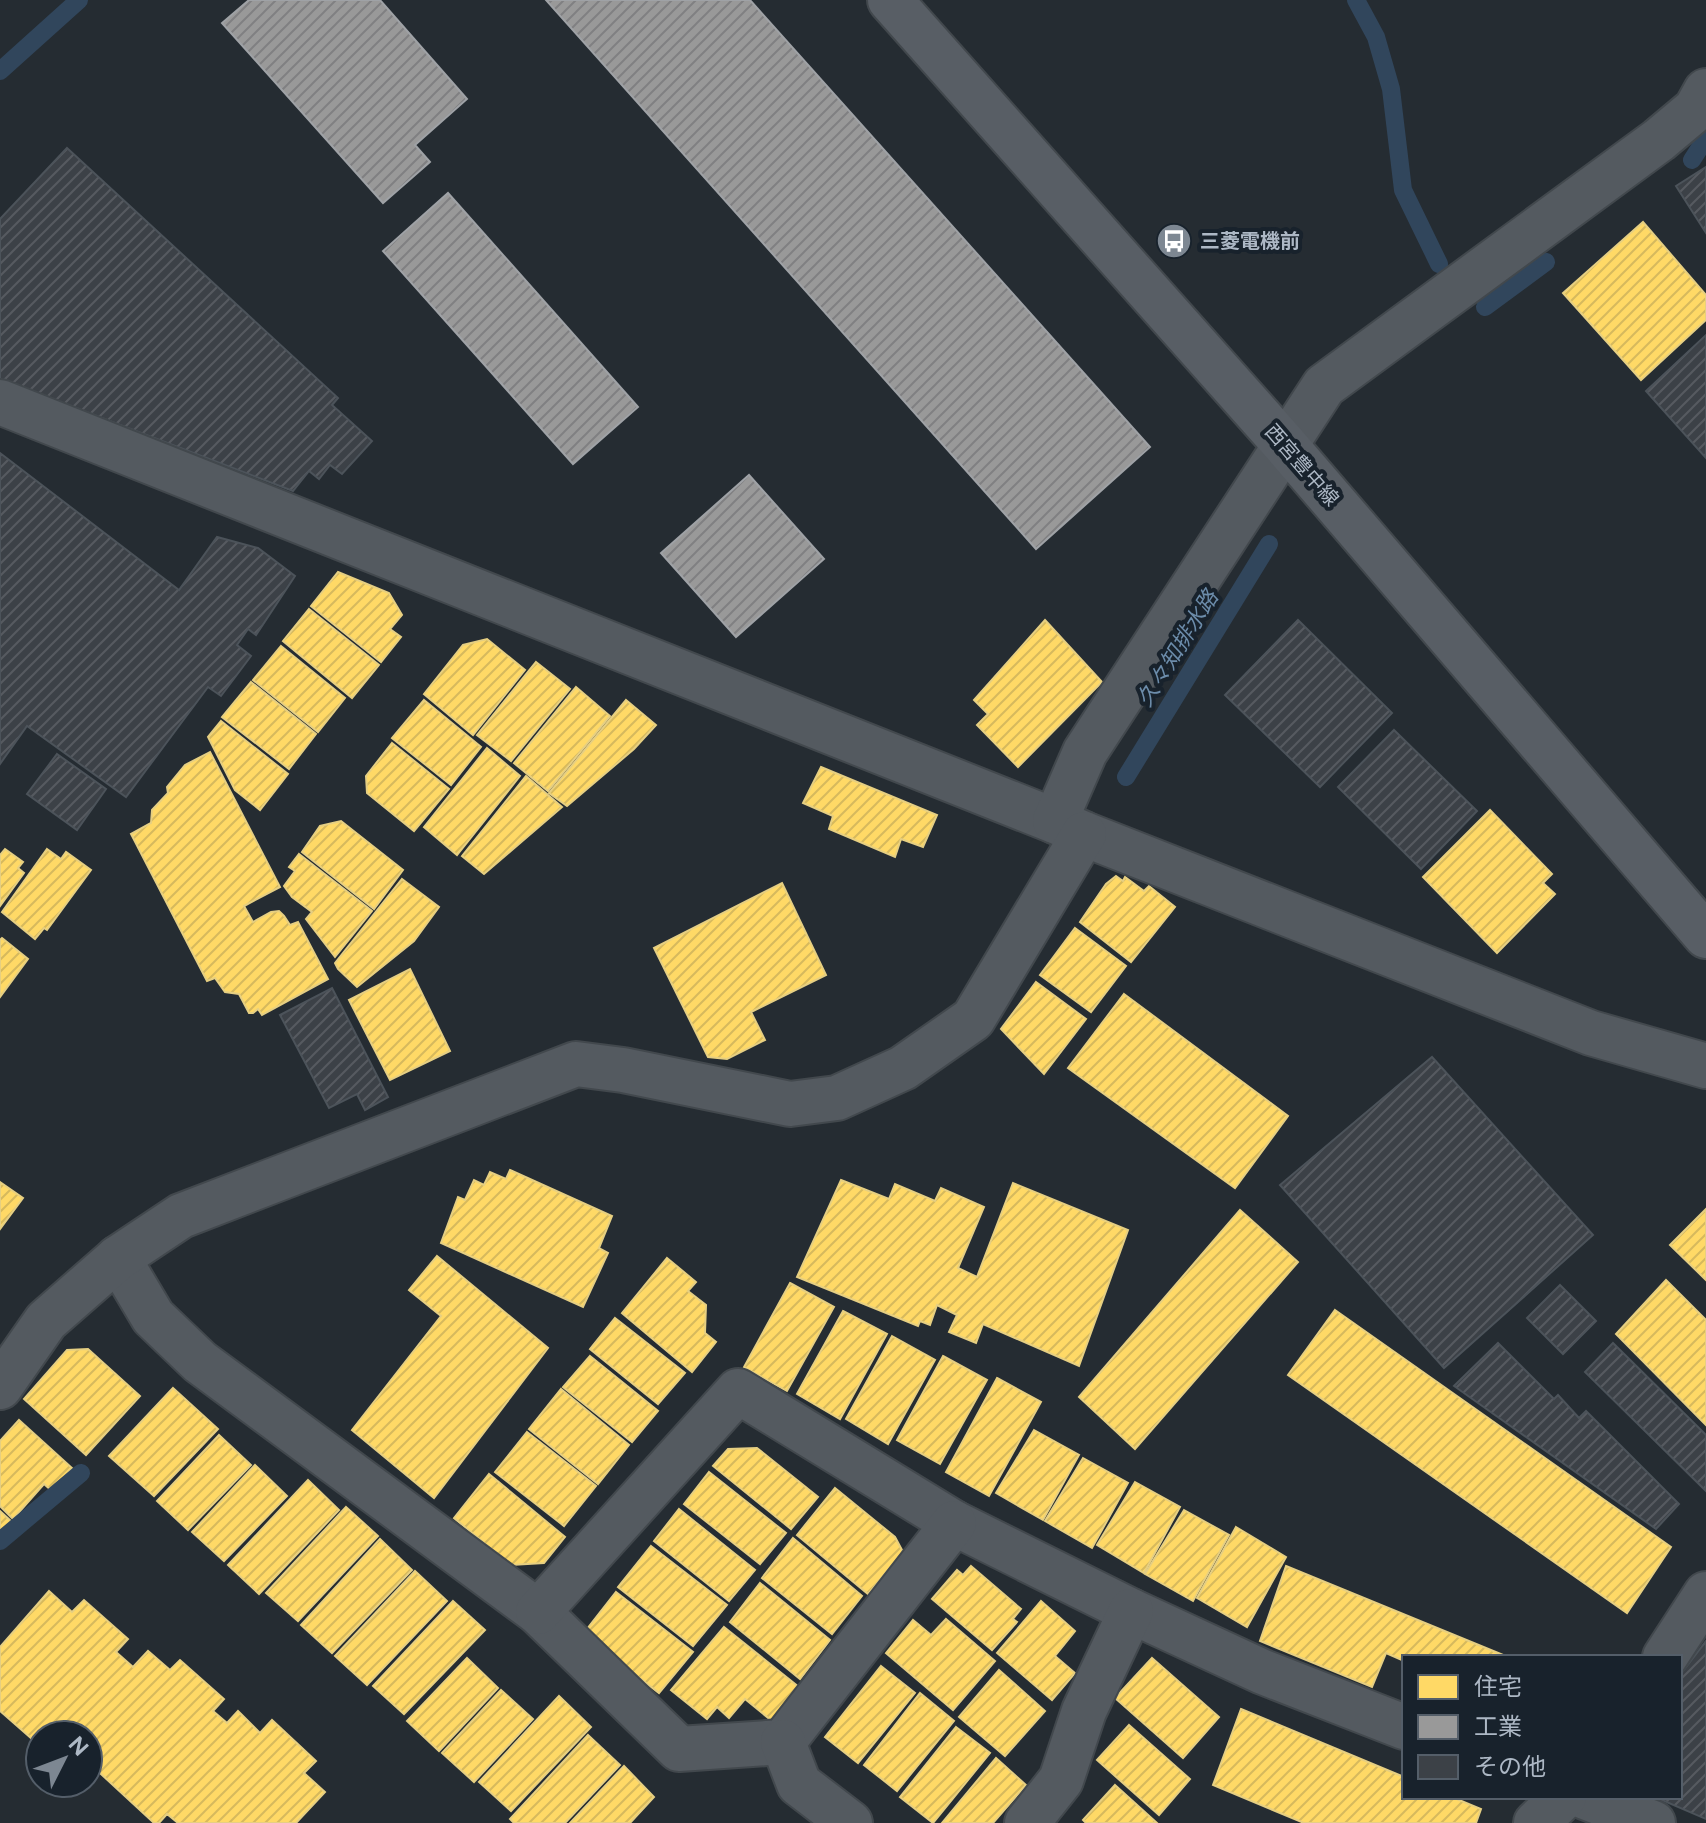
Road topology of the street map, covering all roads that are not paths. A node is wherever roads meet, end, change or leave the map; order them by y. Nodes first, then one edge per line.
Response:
1 (890, 0) edge
2 (1706, 91) edge
3 (0, 402) edge
4 (1286, 446) junction
5 (1069, 828) junction
6 (1706, 936) edge
7 (1706, 1066) edge
8 (118, 1258) junction
9 (0, 1387) edge
10 (954, 1523) junction
11 (1706, 1594) edge
12 (1131, 1611) junction
13 (538, 1612) junction
14 (1666, 1655) edge
15 (1402, 1726) edge
16 (783, 1742) junction
17 (1562, 1799) edge
18 (1590, 1799) edge
19 (850, 1823) edge
20 (1027, 1823) edge
21 (1536, 1823) edge
22 (1653, 1823) edge

1 - 4 main road, 西宮豊中線
2 - 4 street
3 - 5 street
4 - 5 street
4 - 6 main road, 西宮豊中線
5 - 7 street
5 - 8 street
8 - 9 street
8 - 13 street
10 - 12 street
10 - 13 street
10 - 16 street
11 - 14 street
12 - 15 street
12 - 20 street
13 - 16 street
16 - 19 street
17 - 21 street
18 - 22 street

